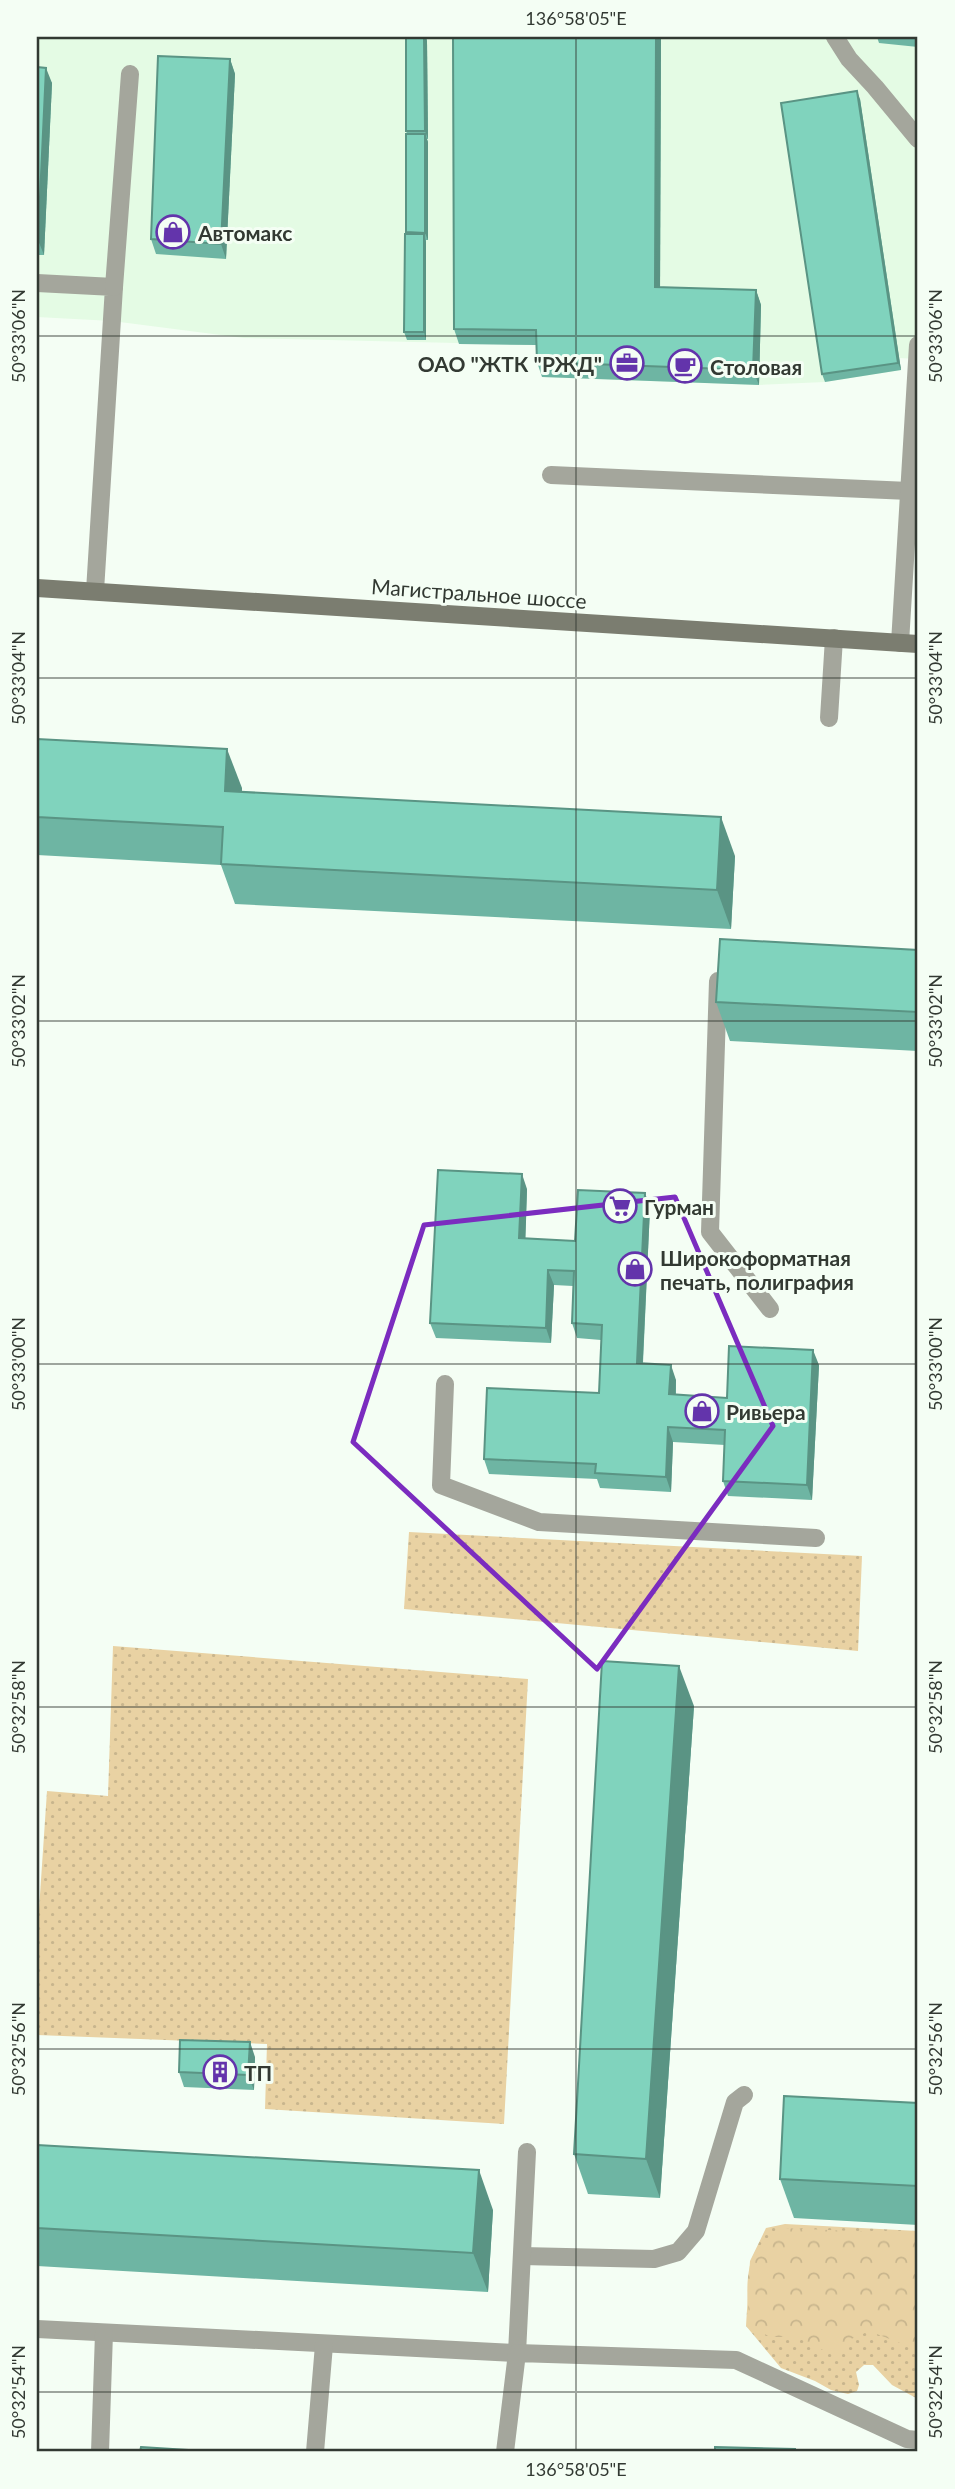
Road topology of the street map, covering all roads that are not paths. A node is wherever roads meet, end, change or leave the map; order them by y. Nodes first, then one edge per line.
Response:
1 (835, 37) edge
2 (130, 74) dead end
3 (918, 139) edge
4 (37, 283) edge
5 (114, 287) junction
6 (918, 345) edge
7 (915, 438) edge
8 (551, 475) dead end
9 (909, 491) junction
10 (37, 588) edge
11 (96, 591) junction
12 (834, 638) junction
13 (909, 643) edge
14 (829, 718) dead end
15 (719, 960) edge
16 (770, 1309) dead end
17 (445, 1384) dead end
18 (816, 1538) dead end
19 (744, 2095) dead end
20 (527, 2152) dead end
21 (522, 2256) junction
22 (37, 2329) edge
23 (104, 2333) junction
24 (324, 2345) junction
25 (517, 2353) junction
26 (918, 2440) edge
27 (100, 2452) edge
28 (315, 2452) edge
29 (505, 2452) edge

1 - 3 lane
2 - 5 lane
4 - 5 lane
5 - 11 lane
6 - 7 lane
7 - 9 lane
8 - 9 lane
9 - 13 lane
10 - 11 main road, Магистральное шоссе
11 - 12 main road, Магистральное шоссе
12 - 13 main road, Магистральное шоссе
12 - 14 lane
15 - 16 lane
17 - 18 lane
19 - 21 lane
20 - 21 lane
21 - 25 lane
22 - 23 lane
23 - 24 lane
23 - 27 lane
24 - 25 lane
24 - 28 lane
25 - 26 lane
25 - 29 lane

